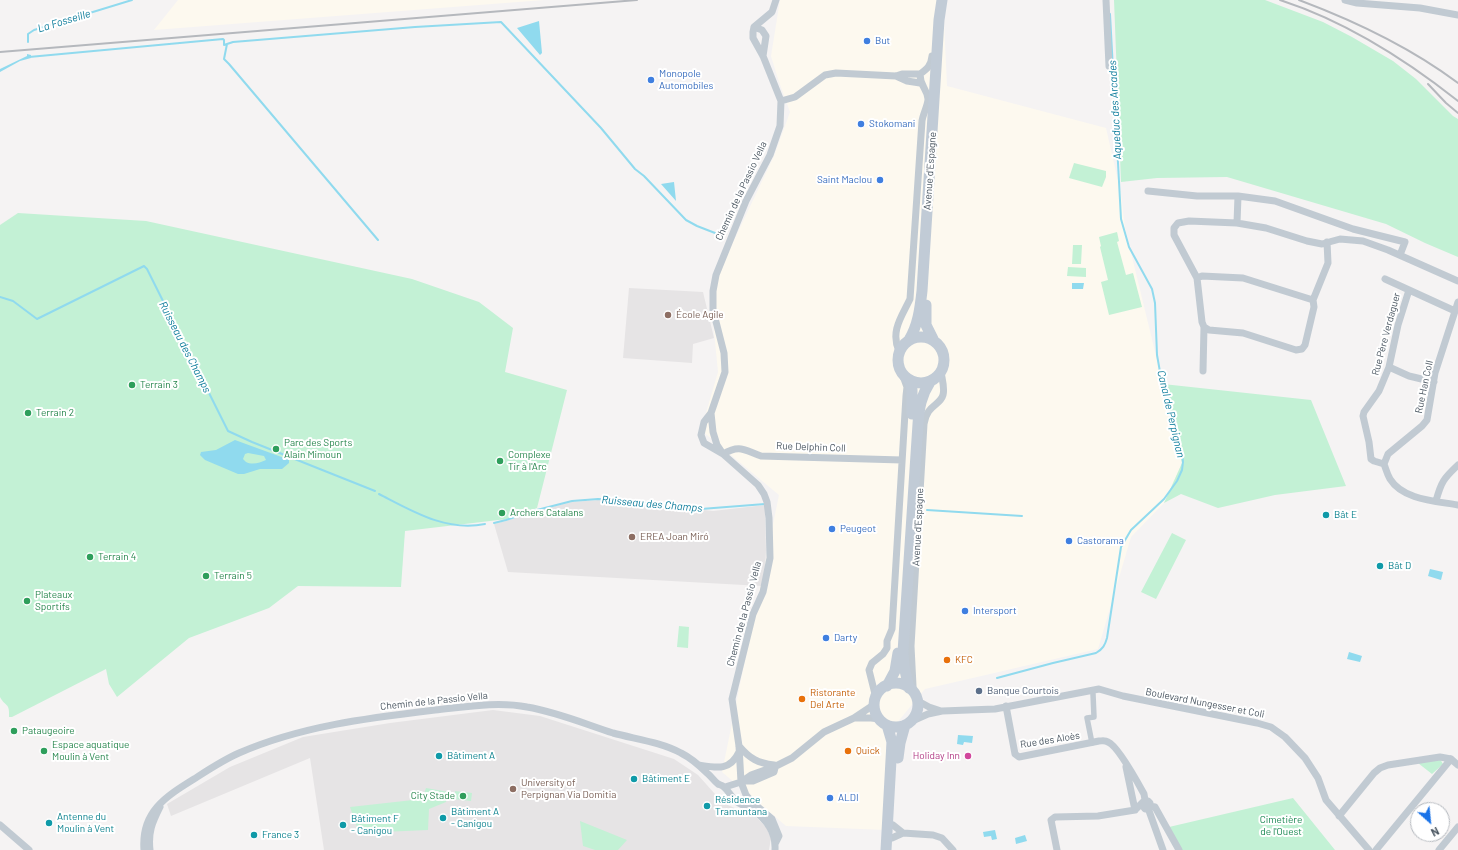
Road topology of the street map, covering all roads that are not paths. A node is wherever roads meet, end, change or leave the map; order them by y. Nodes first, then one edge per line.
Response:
1 (776, 0) edge
2 (943, 0) edge
3 (1106, 0) edge
4 (1345, 0) edge
5 (1458, 15) edge
6 (754, 28) junction
7 (763, 56) junction
8 (1109, 66) dead end
9 (920, 74) junction
10 (896, 76) junction
11 (920, 83) junction
12 (781, 102) junction
13 (1148, 190) dead end
14 (1238, 196) junction
15 (927, 213) junction
16 (1237, 223) junction
17 (1327, 242) junction
18 (913, 254) junction
19 (1400, 255) junction
20 (1197, 278) junction
21 (1385, 278) dead end
22 (1458, 281) edge
23 (1409, 290) junction
24 (1313, 300) junction
25 (1458, 302) edge
26 (1455, 311) junction
27 (898, 325) junction
28 (1204, 327) junction
29 (933, 339) junction
30 (905, 345) junction
31 (1389, 367) junction
32 (1203, 371) dead end
33 (941, 372) junction
34 (906, 378) junction
35 (930, 382) junction
36 (1434, 382) junction
37 (711, 413) junction
38 (723, 454) junction
39 (902, 460) junction
40 (1384, 464) junction
41 (1458, 465) edge
42 (1436, 501) junction
43 (1458, 505) edge
44 (873, 683) junction
45 (886, 686) junction
46 (911, 689) junction
47 (1081, 692) junction
48 (1093, 694) junction
49 (1119, 696) junction
50 (918, 700) junction
51 (875, 701) junction
52 (1006, 706) junction
53 (942, 711) junction
54 (854, 718) junction
55 (883, 722) junction
56 (908, 724) junction
57 (1092, 743) junction
58 (739, 749) junction
59 (1456, 761) edge
60 (1125, 763) junction
61 (699, 766) junction
62 (776, 766) junction
63 (741, 782) junction
64 (725, 787) junction
65 (164, 800) junction
66 (1146, 805) junction
67 (1135, 810) junction
68 (1339, 816) junction
69 (0, 825) edge
70 (893, 825) junction
71 (1458, 827) edge
72 (904, 833) junction
73 (892, 838) junction
74 (775, 847) edge
75 (29, 850) edge
76 (144, 850) edge
77 (150, 850) edge
78 (886, 850) edge
79 (891, 850) edge
80 (953, 850) edge
81 (1057, 850) edge
82 (1163, 850) edge
83 (1179, 850) edge
84 (1369, 850) edge
85 (1376, 850) edge
86 (1439, 850) edge

1 - 6 street
2 - 9 street
2 - 15 main road, Avenue d'Espagne
2 - 29 main road, Avenue d'Espagne
3 - 8 street
4 - 5 street
6 - 7 street, Chemin de la Passio Vella
6 - 7 street, Chemin de la Passio Vella
7 - 12 street, Chemin de la Passio Vella
9 - 10 street
9 - 11 street, Avenue d'Espagne
10 - 11 street
10 - 12 street
11 - 18 street, Avenue d'Espagne
12 - 37 street, Chemin de la Passio Vella
13 - 14 street
14 - 16 street
14 - 19 street
15 - 18 street
15 - 30 main road, Avenue d'Espagne
16 - 17 street
16 - 20 street
17 - 19 street
17 - 24 street
18 - 27 street, Avenue d'Espagne
19 - 22 street
20 - 24 street
20 - 28 street
21 - 23 street
23 - 26 street
23 - 31 street, Rue Père Verdaguer
24 - 28 street
25 - 26 street, Rue Han Coll
26 - 36 street, Rue Han Coll
27 - 30 street
27 - 30 street, Avenue d'Espagne
28 - 32 street
29 - 30 main road
29 - 33 main road
30 - 34 main road
31 - 36 street
31 - 40 street, Rue Père Verdaguer
33 - 35 main road
33 - 46 street, Avenue d'Espagne
34 - 35 main road
34 - 39 street, Avenue d'Espagne
34 - 45 main road, Avenue d'Espagne
35 - 46 main road, Avenue d'Espagne
36 - 40 street, Rue Han Coll
37 - 38 street, Chemin de la Passio Vella
37 - 38 street
38 - 39 street, Rue Delphin Coll
38 - 58 street, Chemin de la Passio Vella
39 - 44 street, Avenue d'Espagne
40 - 42 street
41 - 42 street
42 - 43 street
44 - 45 street
44 - 51 street, Avenue d'Espagne
45 - 46 main road
45 - 51 main road
46 - 50 main road
47 - 48 street, Boulevard Nungesser et Coli
47 - 49 street, Boulevard Nungesser et Coli
47 - 52 street, Boulevard Nungesser et Coli
48 - 49 street, Boulevard Nungesser et Coli
48 - 57 street
49 - 68 street, Boulevard Nungesser et Coli
50 - 53 street, Boulevard Nungesser et Coli
50 - 56 main road
51 - 54 street
51 - 55 main road
52 - 53 street, Boulevard Nungesser et Coli
52 - 57 street, Rue des Aloès
53 - 56 street, Boulevard Nungesser et Coli
54 - 55 street
54 - 62 street
55 - 56 main road
55 - 78 main road
56 - 70 main road
57 - 60 street, Rue des Aloès
58 - 61 street
58 - 62 street
58 - 63 street, Chemin de la Passio Vella
59 - 68 street
59 - 85 street
60 - 66 street, Rue des Aloès
60 - 67 street, Rue des Aloès
61 - 64 street, Chemin de la Passio Vella
61 - 65 street, Chemin de la Passio Vella
62 - 63 street
63 - 64 street
63 - 74 street, Chemin de la Passio Vella
64 - 74 street, Chemin de la Passio Vella
65 - 76 street
65 - 77 street
66 - 67 street
66 - 82 street
66 - 83 street
67 - 81 street
68 - 84 street, Boulevard Nungesser et Coli
69 - 75 street
70 - 72 street
70 - 73 main road
71 - 86 street
72 - 73 street
72 - 80 street
73 - 79 main road

